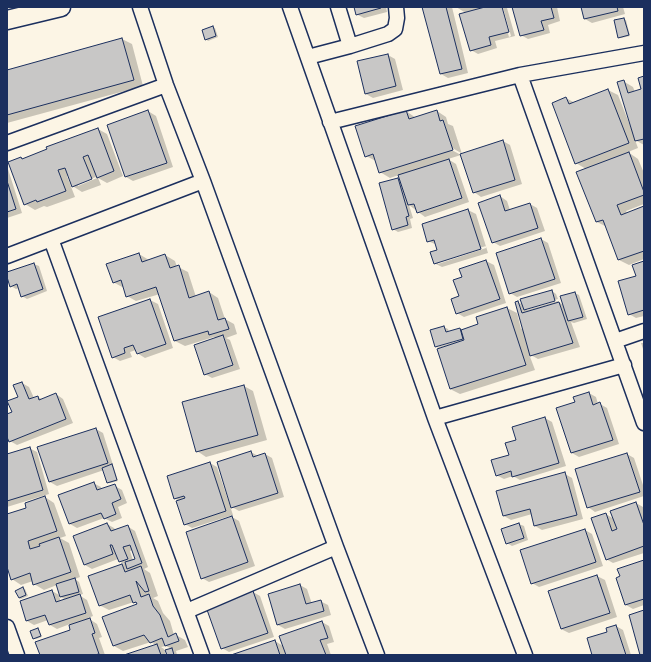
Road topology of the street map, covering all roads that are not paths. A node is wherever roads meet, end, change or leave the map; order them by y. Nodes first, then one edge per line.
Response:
1 (51, 7) edge
2 (61, 7) edge
3 (140, 7) edge
4 (290, 7) edge
5 (338, 7) edge
6 (396, 7) edge
7 (7, 14) edge
8 (7, 20) edge
9 (350, 46) junction
10 (644, 53) edge
11 (308, 57) junction
12 (520, 75) junction
13 (166, 85) junction
14 (330, 122) junction
15 (7, 142) edge
16 (203, 181) junction
17 (52, 240) junction
18 (7, 256) edge
19 (644, 331) edge
20 (615, 341) junction
21 (624, 365) junction
22 (435, 418) junction
23 (644, 423) edge
24 (336, 547) junction
25 (187, 611) junction
26 (7, 627) edge
27 (17, 655) edge
28 (202, 655) edge
29 (376, 655) edge
30 (525, 655) edge

1 - 7 main road
2 - 8 main road
3 - 13 street
4 - 11 street
5 - 9 street
6 - 9 street
9 - 11 street
10 - 12 street
11 - 14 street
12 - 14 street
12 - 20 street
13 - 15 street
13 - 16 street
14 - 22 street
16 - 17 street
16 - 24 street
17 - 18 street
17 - 25 street
19 - 20 street
20 - 21 street
21 - 22 street
21 - 23 street
22 - 30 street
24 - 25 street
24 - 29 street
25 - 28 street
26 - 27 street

